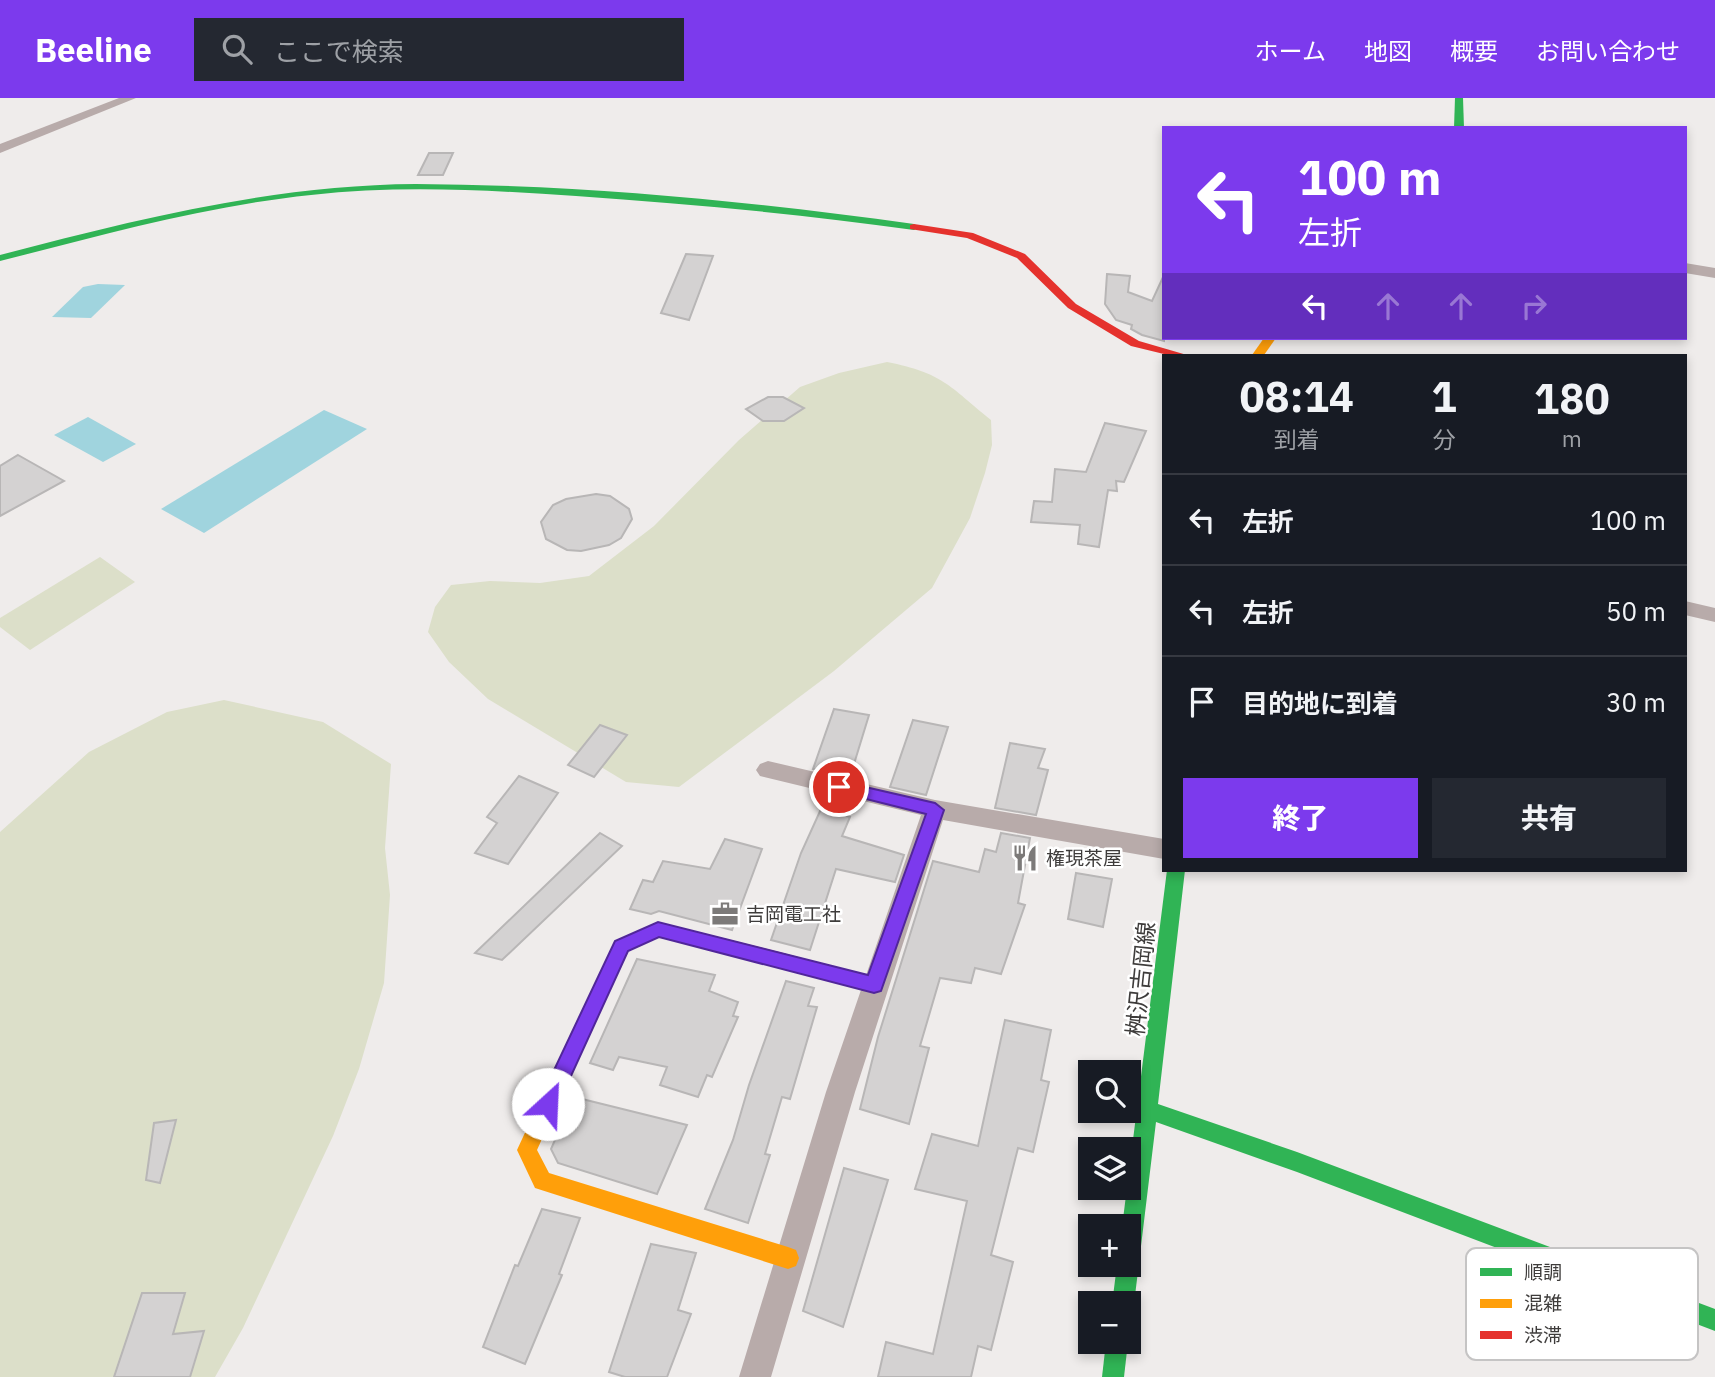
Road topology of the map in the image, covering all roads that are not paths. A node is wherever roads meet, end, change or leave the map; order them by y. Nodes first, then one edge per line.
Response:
1 (130, 98) edge
2 (1459, 98) edge
3 (1459, 126) edge
4 (0, 149) edge
5 (0, 258) edge
6 (1687, 268) edge
7 (1715, 273) edge
8 (1177, 354) edge
9 (1687, 608) edge
10 (1715, 615) edge
11 (768, 770) dead end
12 (935, 810) junction
13 (1162, 849) edge
14 (1176, 872) edge
15 (874, 985) junction
16 (1149, 1110) junction
17 (1135, 1214) edge
18 (1525, 1248) edge
19 (788, 1258) junction
20 (1698, 1314) edge
21 (1715, 1320) edge
22 (1116, 1354) edge
23 (755, 1377) edge
24 (1113, 1377) edge

1 - 4 street
2 - 3 street
5 - 8 street
6 - 7 street
9 - 10 street
11 - 12 street
12 - 13 street
12 - 15 street
14 - 16 street, 桝沢吉岡線
15 - 19 street
15 - 19 street
16 - 17 street, 桝沢吉岡線
16 - 18 street
19 - 23 street
20 - 21 street
22 - 24 street

